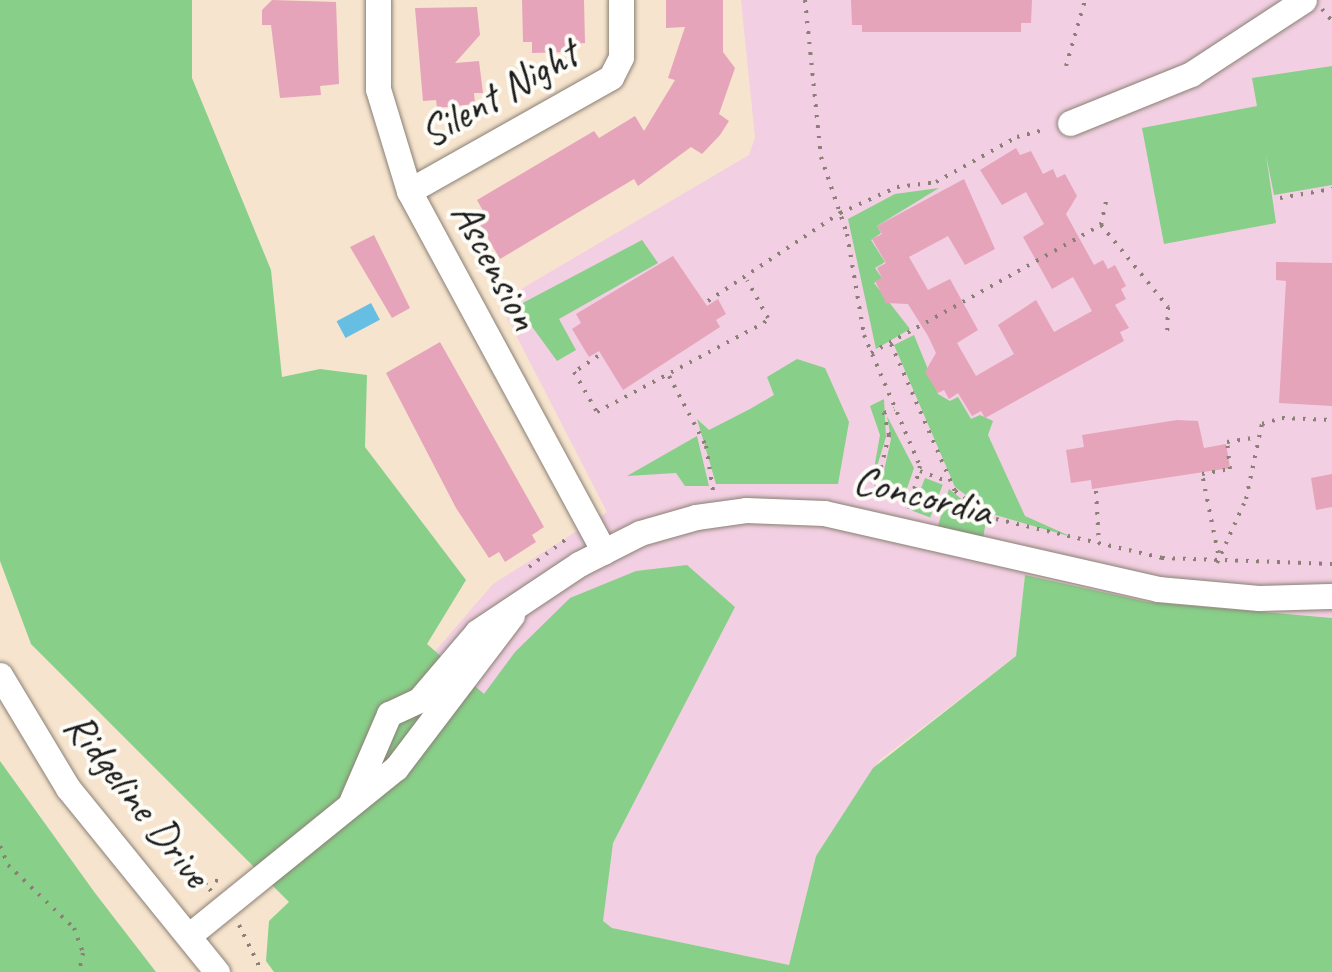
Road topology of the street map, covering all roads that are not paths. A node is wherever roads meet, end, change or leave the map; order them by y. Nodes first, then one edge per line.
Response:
1 (378, 0) edge
2 (621, 0) edge
3 (1304, 0) edge
4 (1070, 123) road end
5 (409, 191) junction
6 (604, 552) junction
7 (1332, 596) edge
8 (515, 609) junction
9 (0, 675) edge
10 (352, 800) junction
11 (192, 934) junction
12 (217, 972) edge

1 - 5 street, Ascension
2 - 5 street, Silent Night
3 - 4 street
5 - 6 street, Ascension
6 - 7 street, Concordia
6 - 8 street, Concordia
8 - 10 street, Concordia
8 - 10 street, Concordia
9 - 11 street, Ridgeline Drive
10 - 11 street, Concordia
11 - 12 street, Ridgeline Drive

